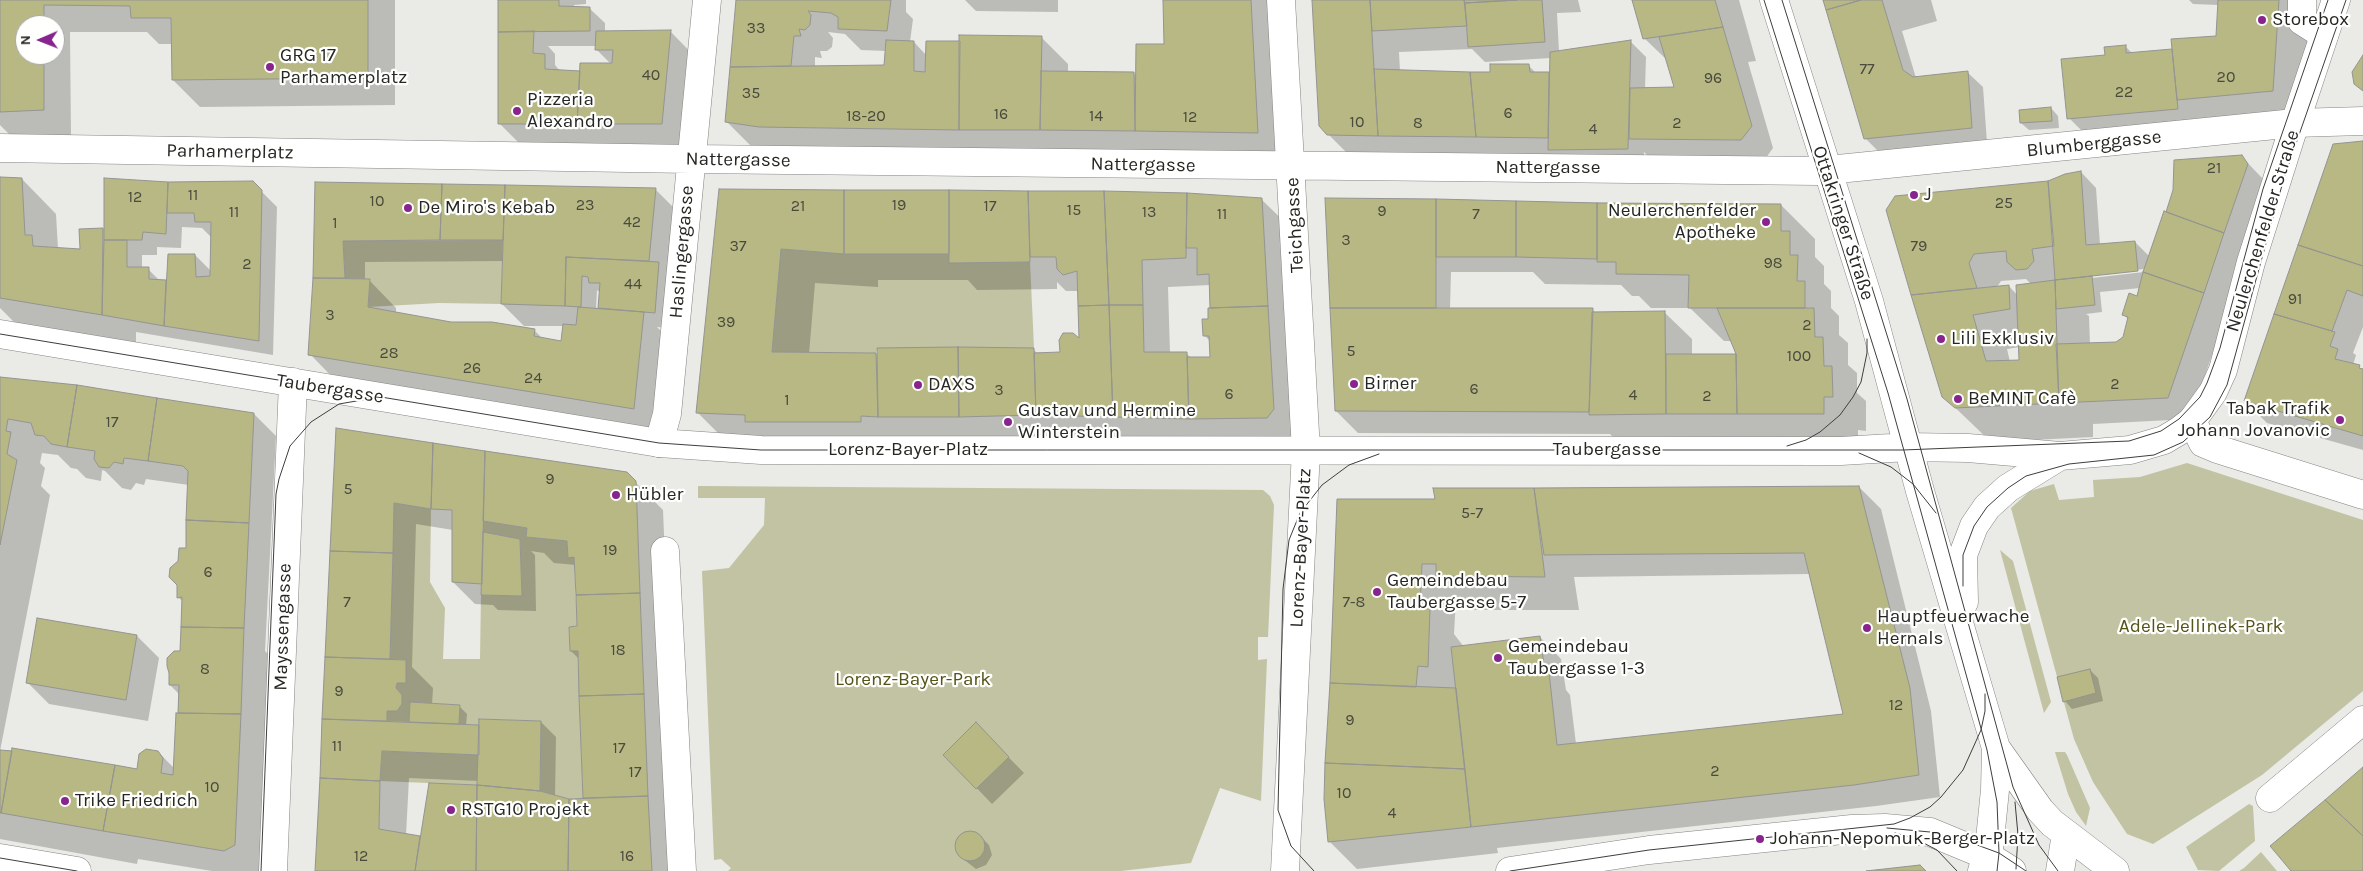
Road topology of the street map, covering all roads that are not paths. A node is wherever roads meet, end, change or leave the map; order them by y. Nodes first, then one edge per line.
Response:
1 (707, 0) edge
2 (1281, 0) edge
3 (1774, 0) edge
4 (2302, 0) edge
5 (2336, 0) edge
6 (2324, 35) junction
7 (2363, 121) edge
8 (2295, 123) junction
9 (0, 148) edge
10 (461, 156) joint
11 (691, 159) junction
12 (1292, 167) junction
13 (1826, 170) junction
14 (0, 334) edge
15 (293, 382) junction
16 (2192, 422) junction
17 (659, 443) junction
18 (1908, 447) junction
19 (1306, 451) junction
20 (2060, 456) junction
21 (2363, 495) edge
22 (665, 550) dead end
23 (1961, 629) junction
24 (2363, 720) edge
25 (1996, 748) junction
26 (2270, 798) dead end
27 (2066, 834) junction
28 (0, 858) edge
29 (1985, 863) edge
30 (77, 871) edge
31 (273, 871) edge
32 (682, 871) edge
33 (1285, 871) edge
34 (1510, 871) edge
35 (2012, 871) edge
36 (2060, 871) edge
37 (2115, 871) edge

1 - 11 street, Haslingergasse
2 - 12 street, Teichgasse
3 - 13 street, Ottakringer Straße
4 - 6 street
5 - 6 street, Neulerchenfelder Straße
6 - 8 street, Neulerchenfelder Straße
7 - 8 street, Blumberggasse
8 - 13 street, Blumberggasse
8 - 16 street, Neulerchenfelder Straße
9 - 10 street, Parhamerplatz
10 - 11 street, Nattergasse
11 - 12 street, Nattergasse
11 - 17 street, Haslingergasse
12 - 13 street, Nattergasse
12 - 19 street, Teichgasse
13 - 18 street, Ottakringer Straße
14 - 15 street, Taubergasse
15 - 17 street, Taubergasse
15 - 31 street, Mayssengasse
16 - 20 street
16 - 21 street
17 - 19 street, Lorenz-Bayer-Platz
18 - 19 street, Taubergasse
18 - 20 street
18 - 23 street
19 - 33 street, Lorenz-Bayer-Platz
20 - 23 street
22 - 32 street
23 - 25 street
24 - 26 street
25 - 27 street
25 - 29 street
27 - 36 street
27 - 37 street
28 - 30 street
29 - 34 street
29 - 35 street

